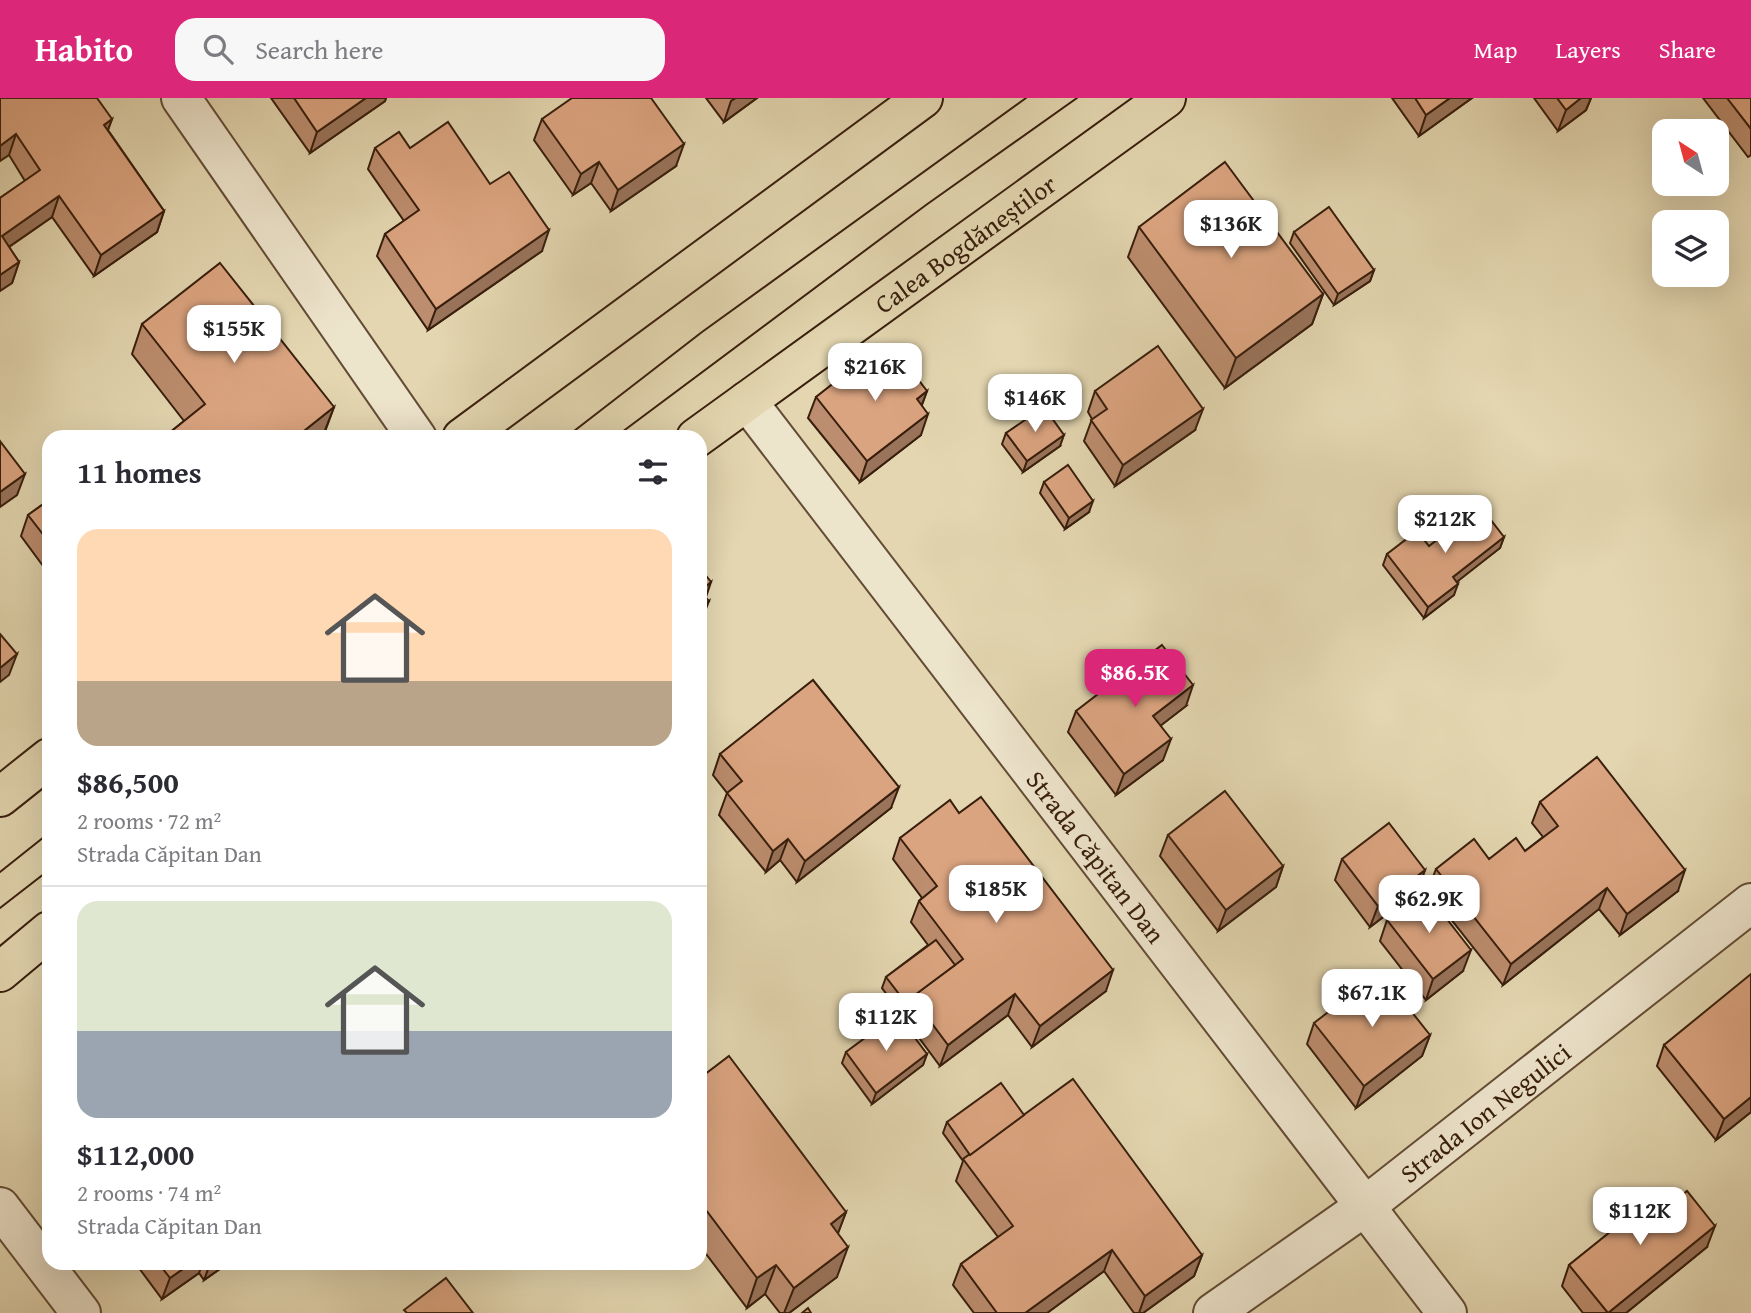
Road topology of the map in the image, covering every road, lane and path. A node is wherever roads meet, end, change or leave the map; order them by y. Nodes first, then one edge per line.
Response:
1 (181, 98) edge
2 (923, 98) edge
3 (1141, 105) edge
4 (747, 401) junction
5 (411, 430) edge
6 (473, 430) edge
7 (707, 430) edge
8 (42, 764) edge
9 (0, 797) edge
10 (1751, 903) edge
11 (42, 937) edge
12 (0, 972) edge
13 (0, 1207) edge
14 (1364, 1207) junction
15 (42, 1262) edge
16 (48, 1270) edge
17 (81, 1313) edge
18 (1213, 1313) edge
19 (1447, 1313) edge

1 - 5 street
2 - 6 main road
3 - 4 main road, Calea Bogdăneștilor
4 - 7 main road, Calea Bogdăneștilor
4 - 14 street, Strada Căpitan Dan
8 - 9 main road
10 - 14 street, Strada Ion Negulici
11 - 12 main road
13 - 15 street
14 - 18 street, Strada Ion Negulici
14 - 19 street, Strada Căpitan Dan
16 - 17 street

